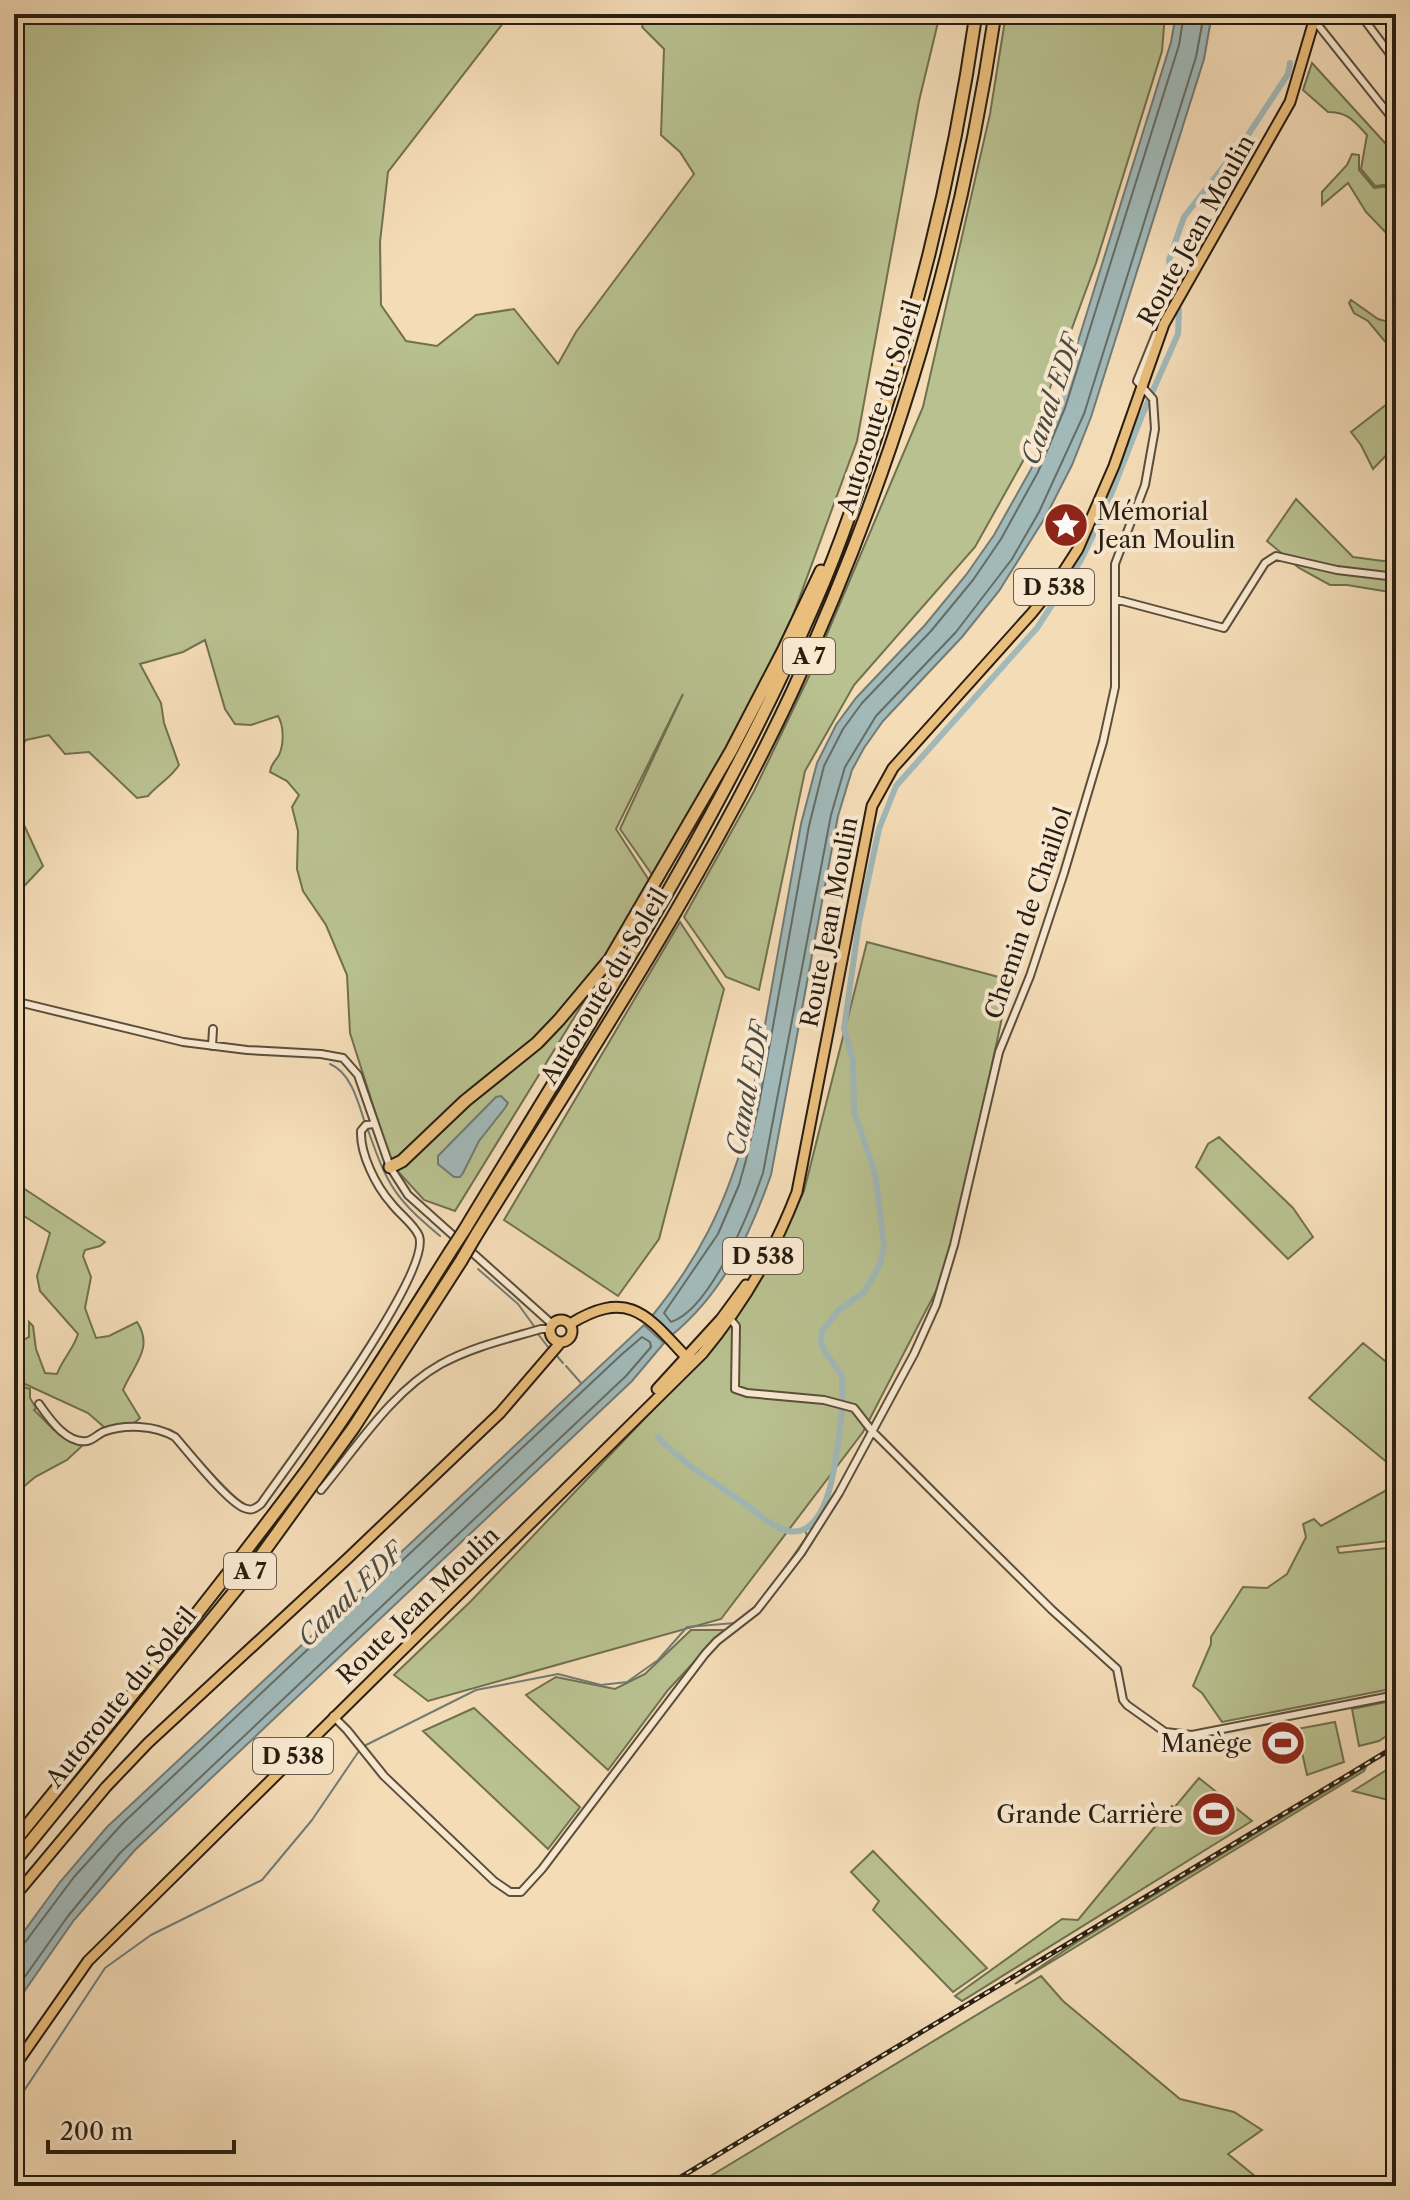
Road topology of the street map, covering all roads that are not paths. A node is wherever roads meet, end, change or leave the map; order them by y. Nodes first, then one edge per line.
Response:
1 (976, 14) edge
2 (995, 14) edge
3 (1364, 14) edge
4 (1315, 17) edge
5 (1396, 62) edge
6 (1396, 123) edge
7 (1147, 394) junction
8 (849, 518) junction
9 (1396, 577) edge
10 (1115, 599) junction
11 (14, 1001) edge
12 (213, 1029) dead end
13 (212, 1046) junction
14 (374, 1124) junction
15 (807, 1147) junction
16 (390, 1167) junction
17 (727, 1318) junction
18 (570, 1324) junction
19 (551, 1326) junction
20 (556, 1344) junction
21 (694, 1355) junction
22 (39, 1404) dead end
23 (872, 1431) junction
24 (591, 1461) junction
25 (321, 1490) dead end
26 (1396, 1695) edge
27 (333, 1716) junction
28 (88, 1750) junction
29 (14, 1829) edge
30 (14, 1842) edge
31 (14, 1862) edge
32 (14, 1897) edge
33 (14, 2067) edge

1 - 8 highway, Autoroute du Soleil / A 7
2 - 31 highway, Autoroute du Soleil / A 7, bridge
3 - 5 street
4 - 6 street
4 - 7 main road, Route Jean Moulin / D 538
7 - 10 street, Chemin de Chaillol
7 - 15 main road, Route Jean Moulin / D 538
8 - 16 highway
8 - 28 highway, Autoroute du Soleil / A 7, bridge
9 - 10 street
10 - 23 street, Chemin de Chaillol
11 - 13 street
12 - 13 street
13 - 14 street
14 - 16 street
14 - 22 street
15 - 17 main road, Route Jean Moulin / D 538
15 - 17 main road, Route Jean Moulin / D 538
16 - 19 street
17 - 21 main road, Route Jean Moulin / D 538
17 - 23 street
18 - 19 main road
18 - 20 main road
18 - 21 main road
19 - 20 main road
19 - 25 street
20 - 32 main road
21 - 24 main road, D 538
21 - 24 main road, Route Jean Moulin / D 538
23 - 26 street
23 - 27 street, Chemin de Chaillol
24 - 27 main road, Route Jean Moulin / D 538
27 - 33 main road, Route Jean Moulin / D 538
28 - 29 highway
28 - 30 highway, Autoroute du Soleil / A 7

